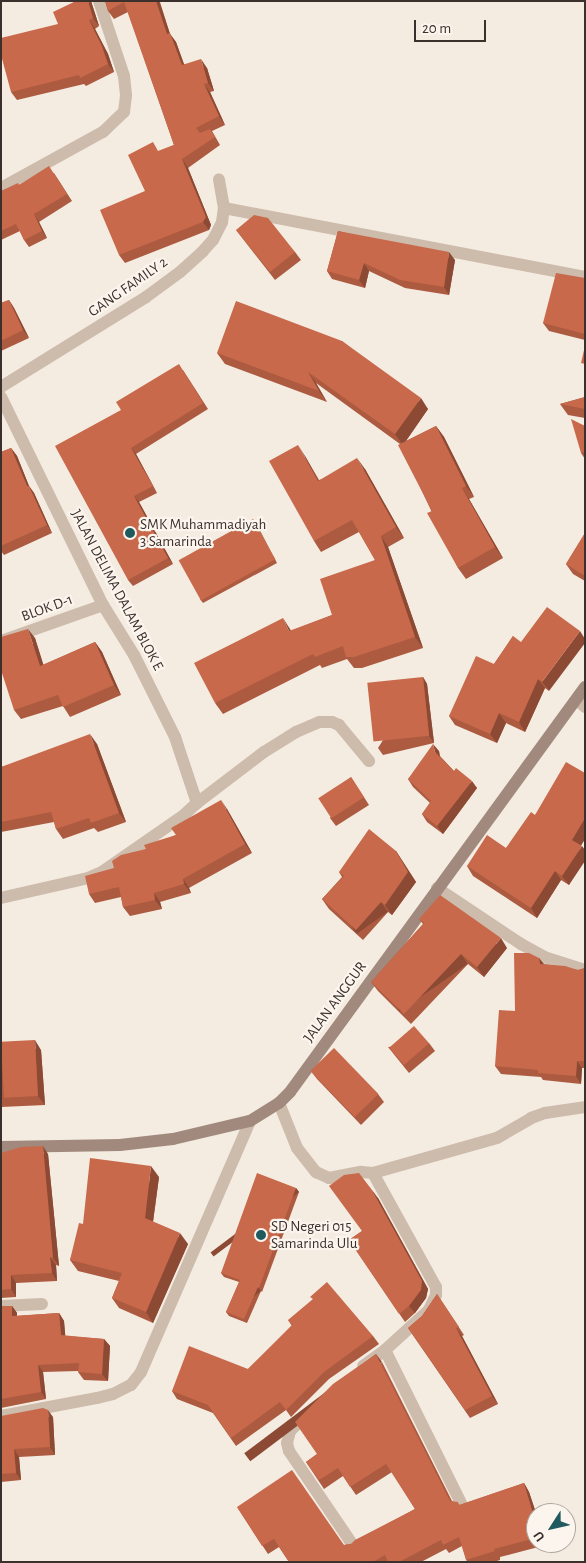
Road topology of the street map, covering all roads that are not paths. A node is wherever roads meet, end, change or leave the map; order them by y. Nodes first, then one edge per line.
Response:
1 (99, 1) edge
2 (219, 179) dead end
3 (1, 188) edge
4 (224, 208) junction
5 (585, 277) edge
6 (1, 387) edge
7 (1, 396) edge
8 (103, 605) junction
9 (1, 641) edge
10 (585, 687) edge
11 (581, 703) edge
12 (369, 761) dead end
13 (197, 803) junction
14 (437, 888) junction
15 (1, 898) edge
16 (585, 970) edge
17 (280, 1103) junction
18 (585, 1107) edge
19 (250, 1121) junction
20 (1, 1147) edge
21 (373, 1173) junction
22 (42, 1304) dead end
23 (1, 1306) edge
24 (385, 1350) junction
25 (356, 1371) edge
26 (314, 1407) edge
27 (1, 1416) edge
28 (462, 1503) edge
29 (353, 1545) edge

1 - 3 street
2 - 4 street, GANG FAMILY 2
4 - 5 street
4 - 6 street, GANG FAMILY 2
7 - 8 street, JALAN DELIMA DALAM BLOK E
8 - 9 street, BLOK D-1
8 - 13 street, JALAN DELIMA DALAM BLOK E
10 - 11 street, JALAN ANGGUR
11 - 14 street, JALAN ANGGUR
12 - 13 street
13 - 15 street
14 - 16 street
14 - 17 street, JALAN ANGGUR
17 - 19 street, JALAN ANGGUR
17 - 21 street
18 - 21 street
19 - 20 street, JALAN ANGGUR
19 - 27 street
21 - 24 street
22 - 23 street
24 - 25 street
24 - 28 street
26 - 29 street

